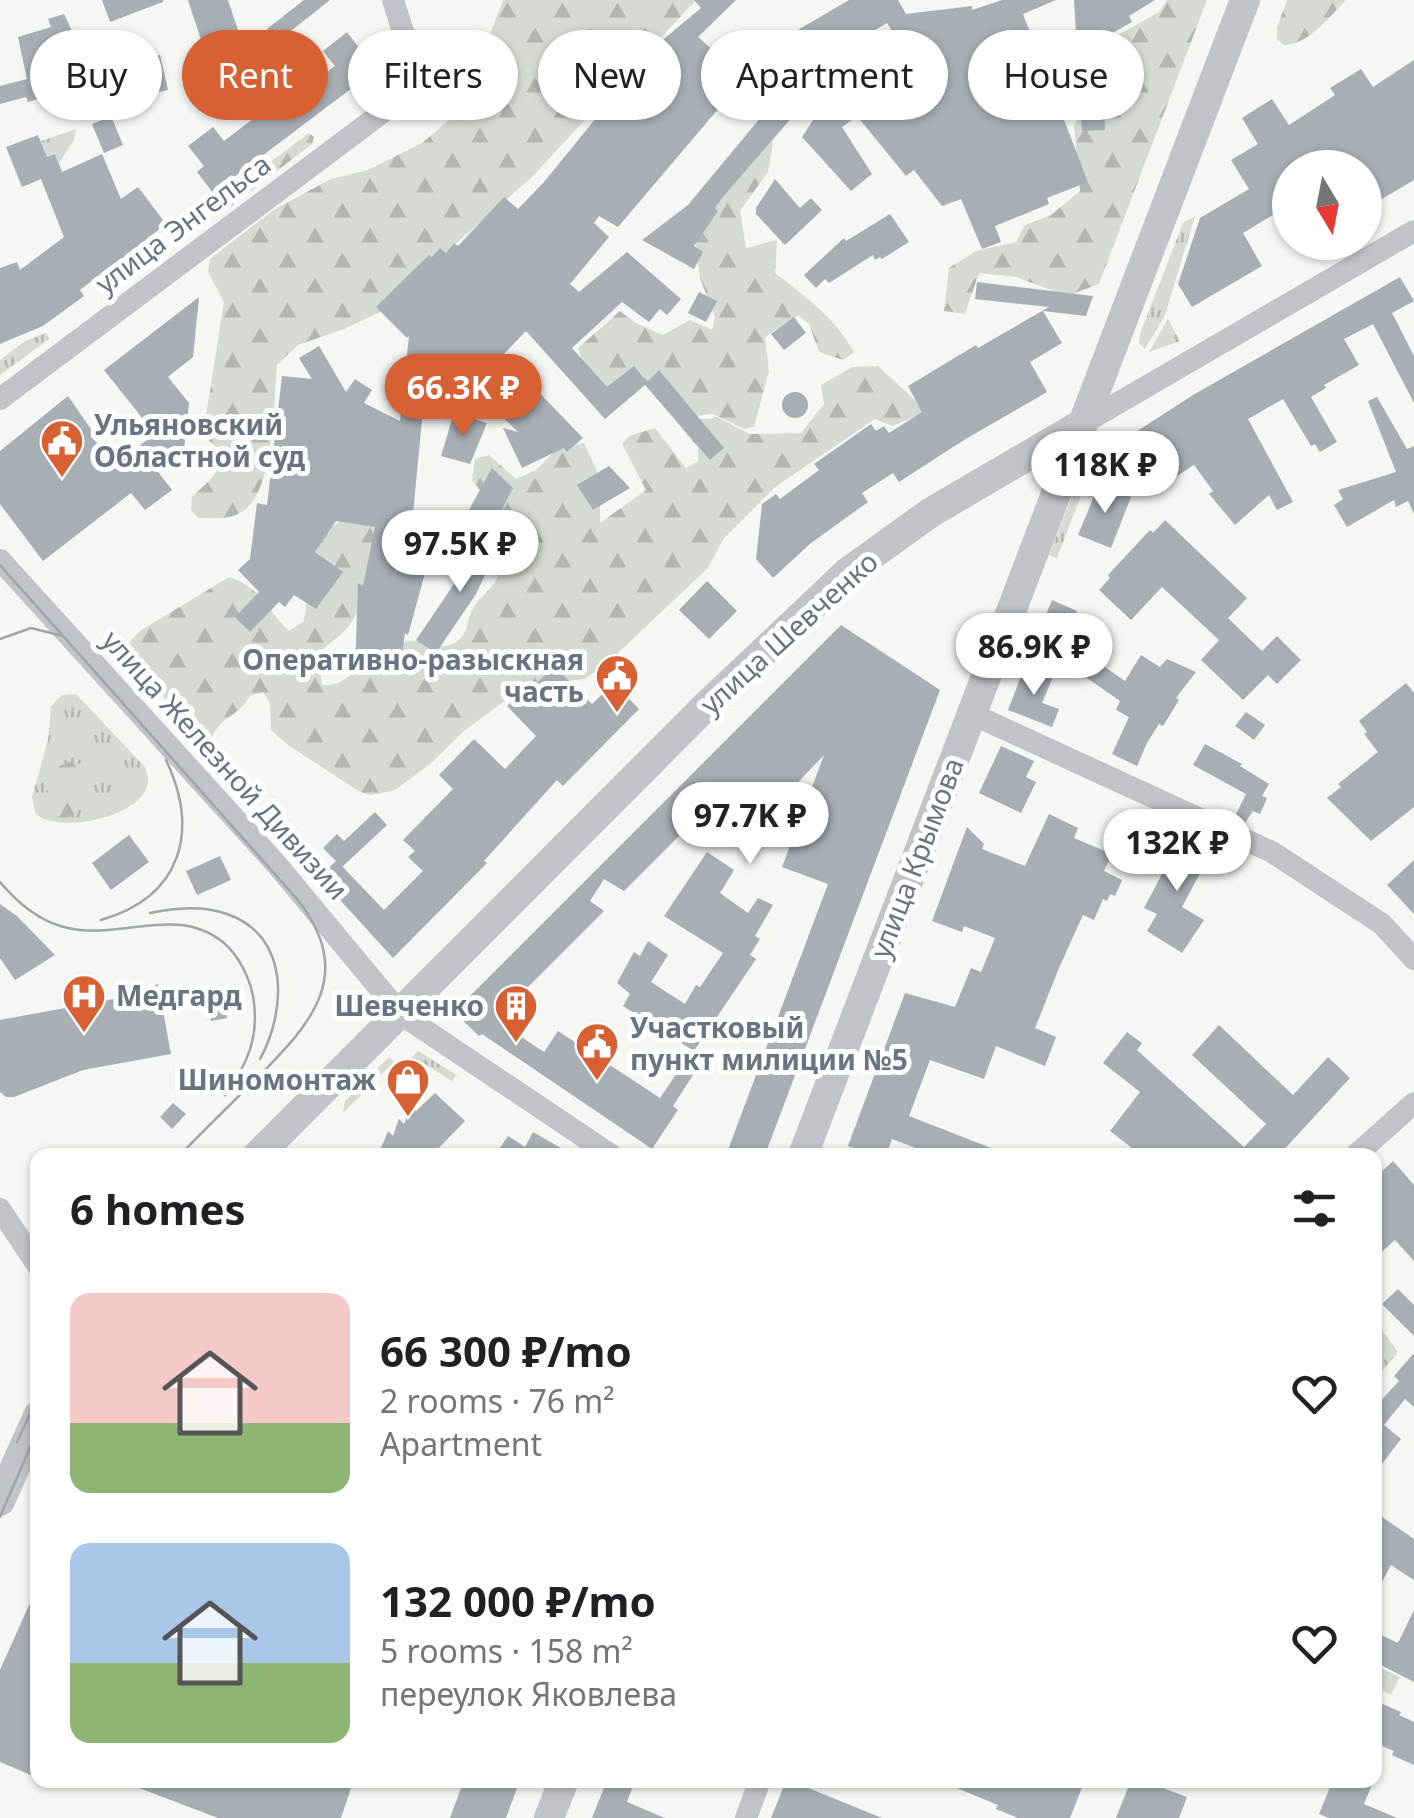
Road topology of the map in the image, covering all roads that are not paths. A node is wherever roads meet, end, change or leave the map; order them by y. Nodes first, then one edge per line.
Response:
1 (393, 0) edge
2 (1245, 0) edge
3 (1414, 231) edge
4 (0, 400) edge
5 (1082, 424) junction
6 (0, 560) edge
7 (972, 714) junction
8 (1414, 959) edge
9 (401, 1014) junction
10 (1414, 1103) edge
11 (265, 1148) edge
12 (600, 1148) edge
13 (806, 1148) edge
14 (1364, 1148) edge
15 (0, 1209) edge
16 (30, 1254) edge
17 (30, 1434) edge
18 (0, 1501) edge
19 (561, 1788) edge
20 (757, 1788) edge
21 (550, 1818) edge
22 (746, 1818) edge

1 - 4 street, улица Энгельса
2 - 5 street, улица Крымова
3 - 5 street, улица Шевченко
5 - 7 street, улица Крымова
5 - 9 street, улица Шевченко
6 - 9 street, улица Железной Дивизии
7 - 8 street
7 - 13 street, улица Крымова
9 - 11 street, улица Шевченко
9 - 12 street, улица Железной Дивизии
10 - 14 street
15 - 16 street
17 - 18 street
19 - 21 street
20 - 22 street

